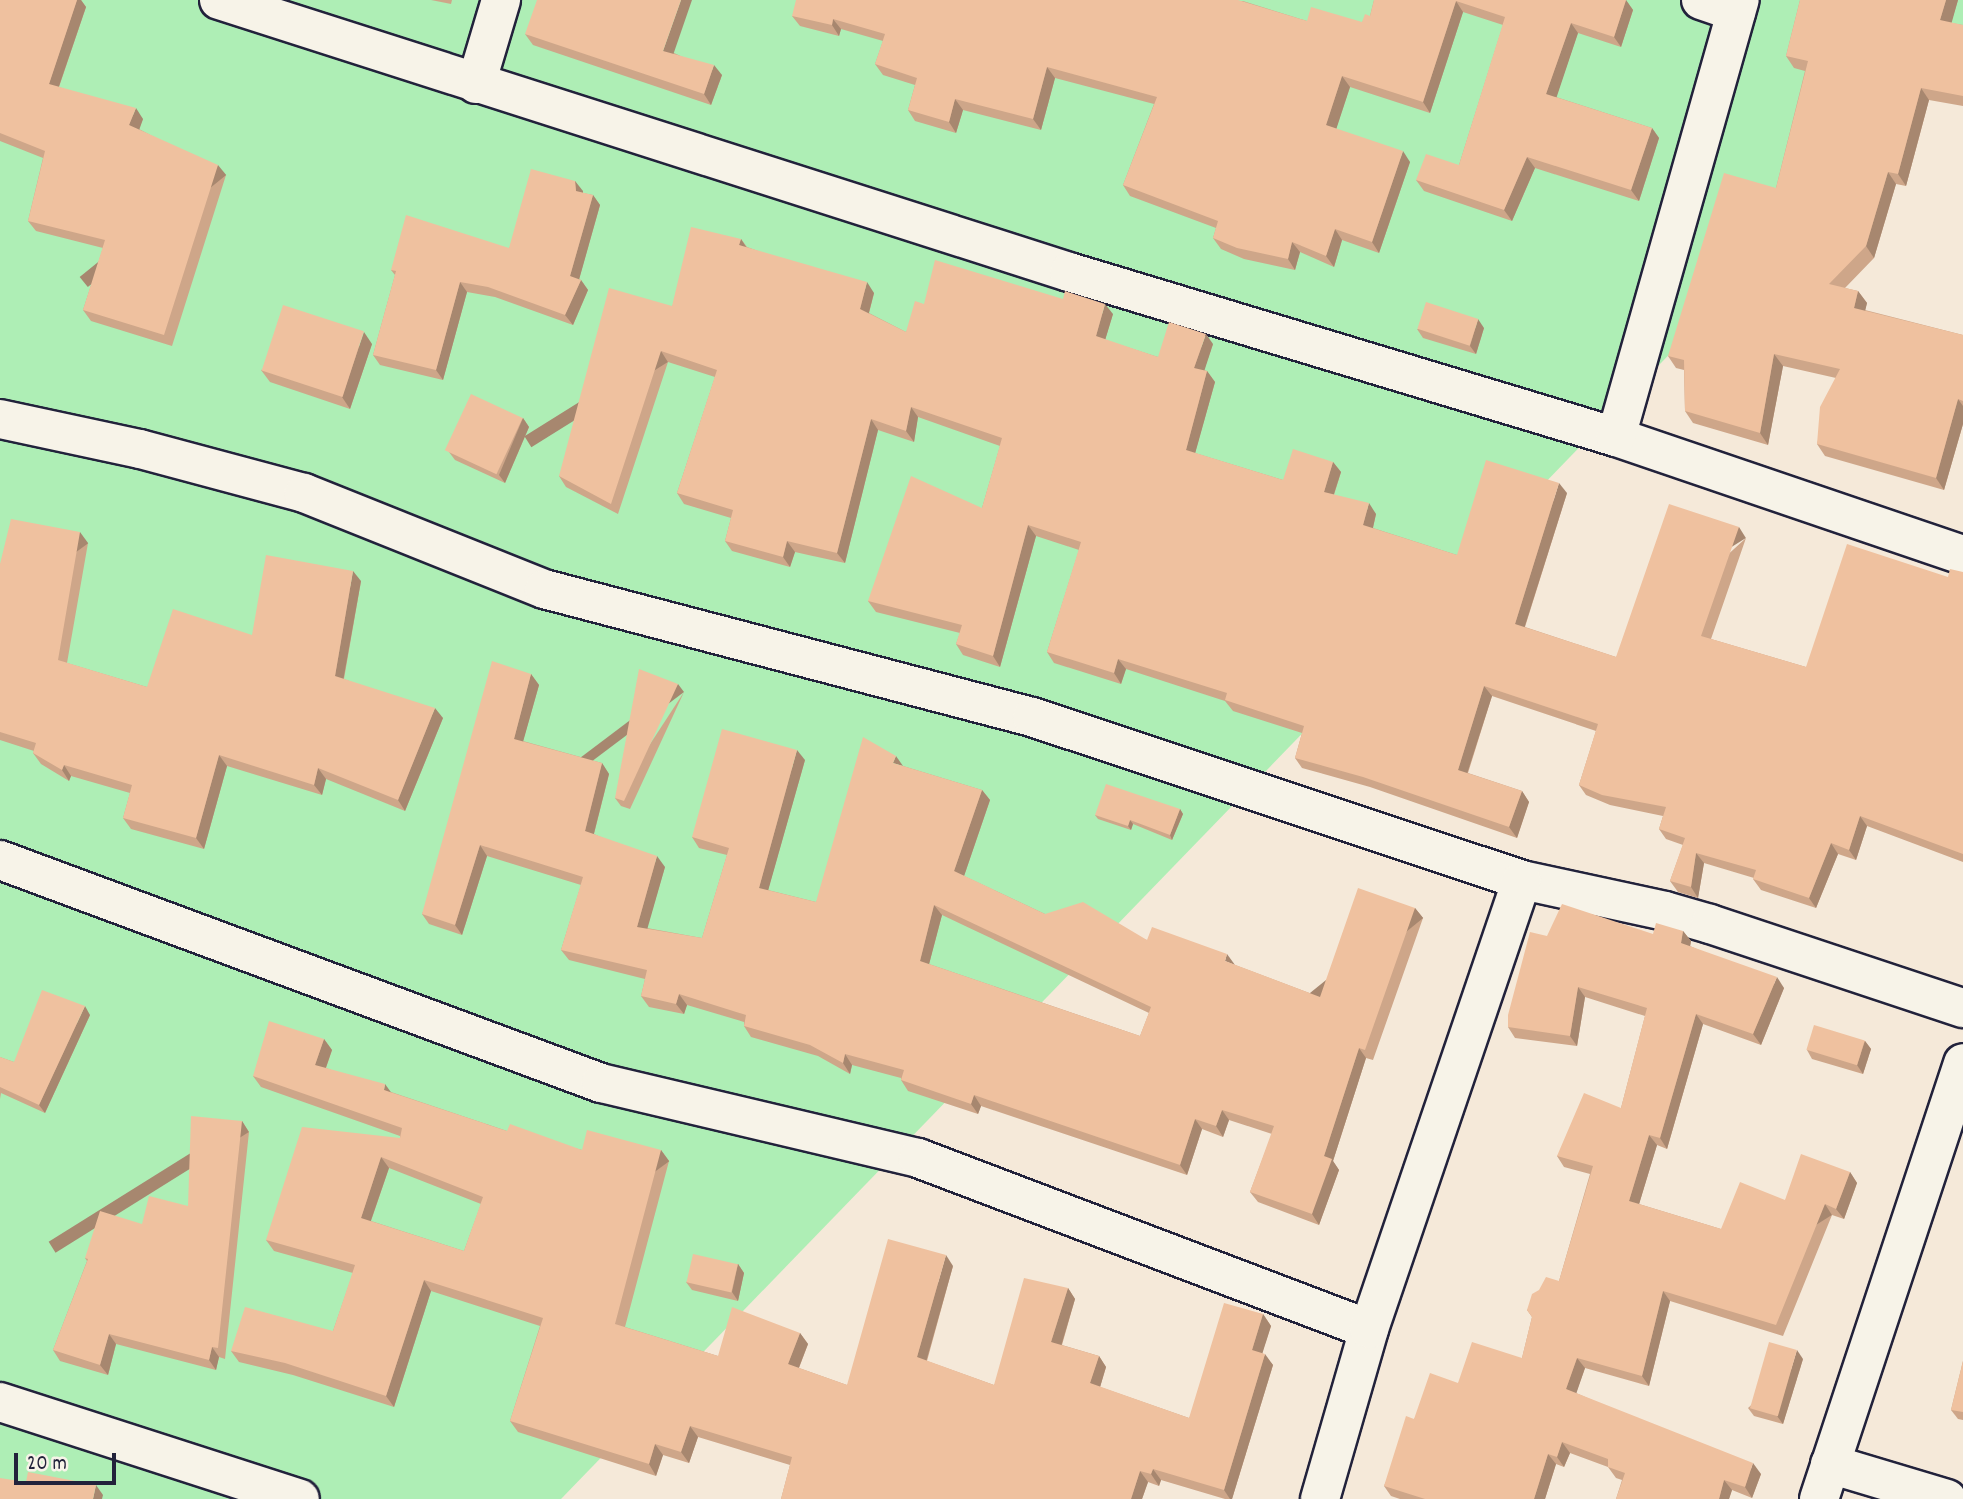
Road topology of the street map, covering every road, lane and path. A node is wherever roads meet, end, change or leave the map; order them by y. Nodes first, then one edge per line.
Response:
1 (219, 0) edge
2 (501, 0) edge
3 (1725, 4) edge
4 (476, 84) junction
5 (0, 419) edge
6 (1616, 437) junction
7 (1963, 555) edge
8 (0, 860) edge
9 (1522, 880) junction
10 (1963, 1008) edge
11 (1963, 1063) edge
12 (1369, 1329) junction
13 (0, 1402) edge
14 (1825, 1481) edge
15 (300, 1499) edge
16 (1320, 1499) edge
17 (1947, 1499) edge

1 - 4 street
2 - 4 street
3 - 6 street
4 - 6 street
5 - 9 street
6 - 7 street
8 - 12 street
9 - 10 street
9 - 12 street
11 - 14 street
12 - 16 street
13 - 15 street
14 - 17 street

